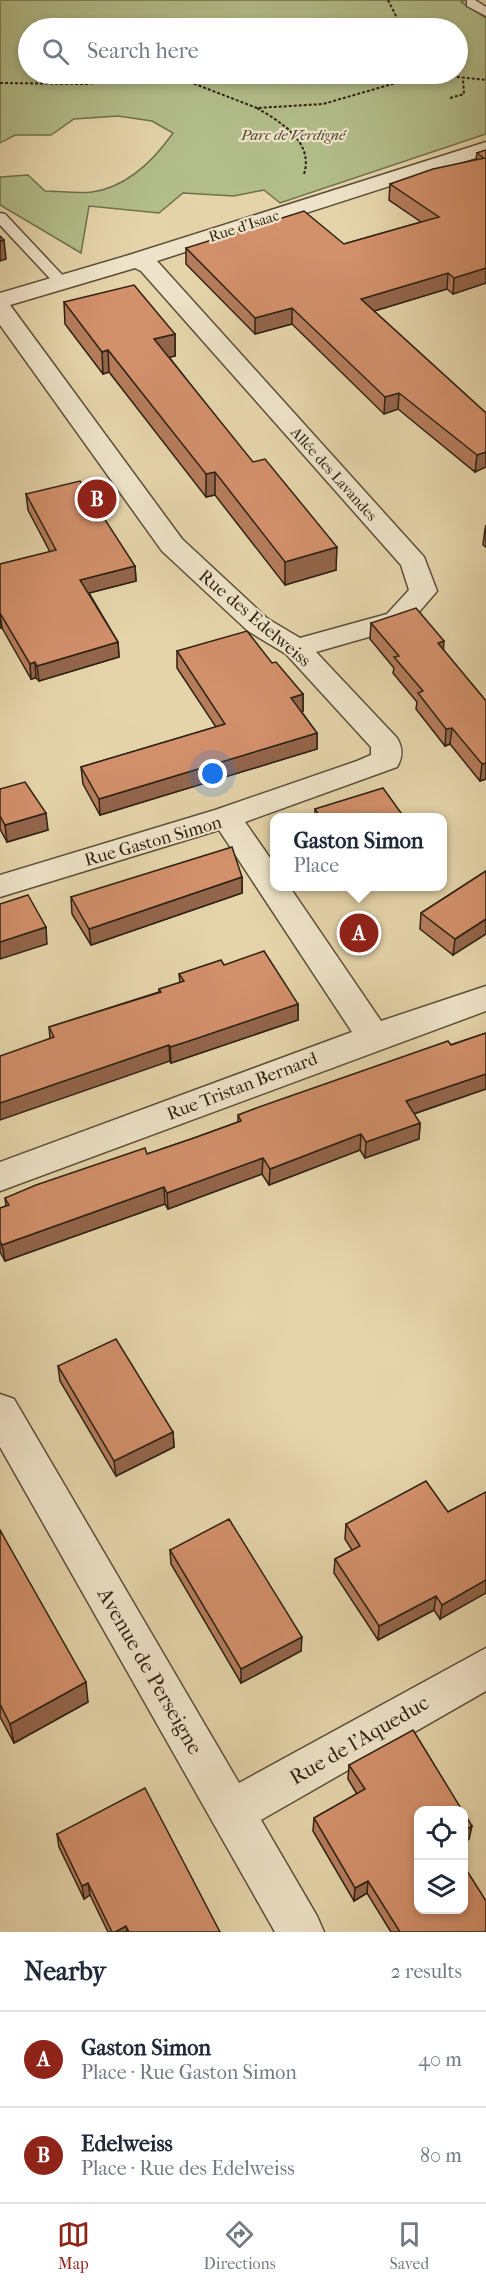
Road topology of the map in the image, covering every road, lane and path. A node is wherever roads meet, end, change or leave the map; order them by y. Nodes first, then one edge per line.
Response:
1 (388, 0) edge
2 (471, 3) dead end
3 (486, 12) edge
4 (397, 18) edge
5 (468, 79) edge
6 (486, 80) edge
7 (0, 83) edge
8 (18, 83) edge
9 (195, 84) edge
10 (395, 84) edge
11 (463, 84) edge
12 (450, 98) dead end
13 (258, 108) junction
14 (486, 148) edge
15 (303, 176) dead end
16 (0, 217) edge
17 (137, 260) junction
18 (62, 283) junction
19 (0, 300) edge
20 (0, 308) edge
21 (296, 648) junction
22 (226, 817) junction
23 (270, 882) edge
24 (0, 886) edge
25 (276, 891) edge
26 (486, 998) edge
27 (374, 1036) junction
28 (0, 1177) edge
29 (0, 1411) edge
30 (486, 1668) edge
31 (231, 1812) junction
32 (301, 1932) edge

1 - 4 path
2 - 3 lane
5 - 6 path
7 - 8 path
9 - 13 path
10 - 13 path
11 - 12 path
13 - 15 path
14 - 17 street, Rue d'Isaac
16 - 18 lane
17 - 18 street, Rue d'Isaac
17 - 21 street, Allée des Lavandes
18 - 19 street, Rue d'Isaac
20 - 21 street, Rue des Edelweiss
21 - 22 street, Rue des Edelweiss
22 - 23 street, Rue Gaston Simon
22 - 24 street, Rue Gaston Simon
25 - 27 street, Rue Gaston Simon
26 - 27 street, Rue Tristan Bernard
27 - 28 street, Rue Tristan Bernard
29 - 31 street, Avenue de Perseigne
30 - 31 street, Rue de l'Aqueduc
31 - 32 street, Avenue de Perseigne

